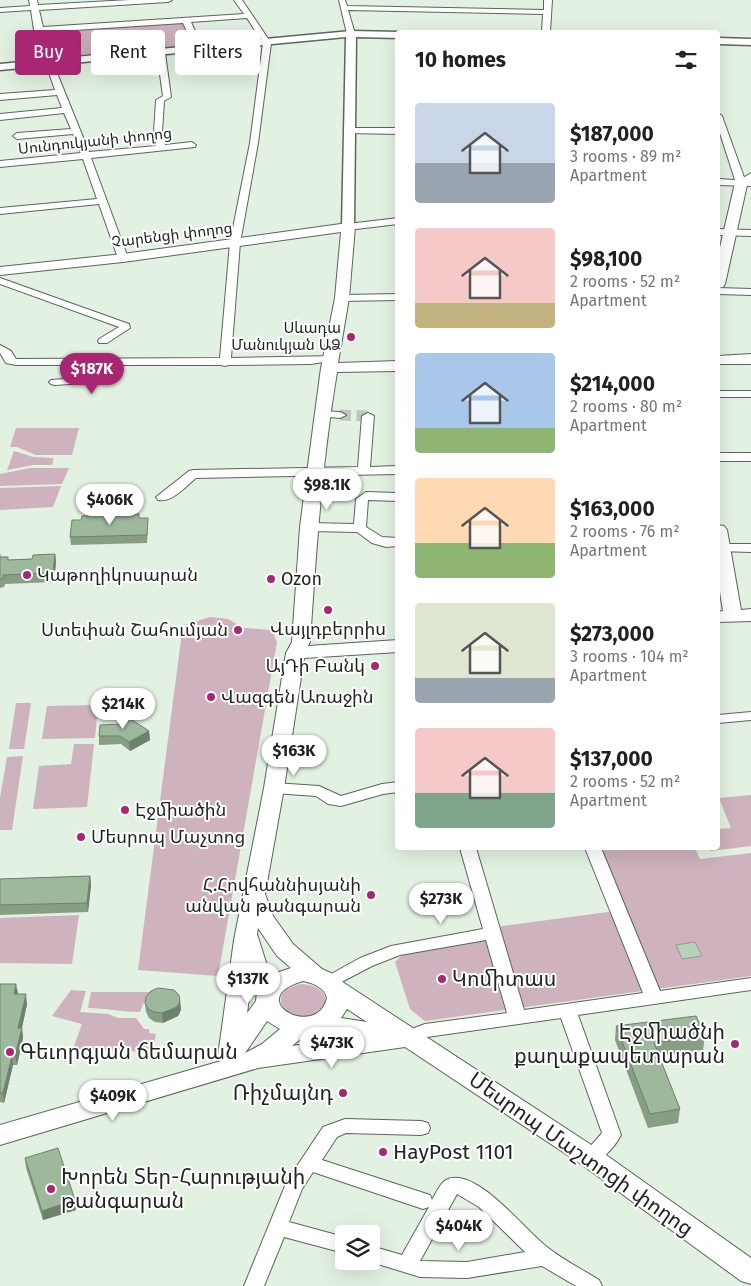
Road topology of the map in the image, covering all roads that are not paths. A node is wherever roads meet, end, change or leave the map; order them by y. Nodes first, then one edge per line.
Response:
1 (168, 0) edge
2 (238, 0) edge
3 (548, 0) edge
4 (34, 4) edge
5 (343, 4) edge
6 (0, 10) edge
7 (547, 12) junction
8 (249, 16) junction
9 (186, 20) junction
10 (38, 30) joint
11 (190, 30) edge
12 (546, 30) edge
13 (351, 34) junction
14 (395, 35) edge
15 (720, 41) edge
16 (751, 42) edge
17 (267, 43) junction
18 (260, 44) edge
19 (15, 65) edge
20 (0, 67) edge
21 (54, 75) edge
22 (164, 75) edge
23 (61, 92) junction
24 (0, 97) edge
25 (68, 110) junction
26 (0, 117) edge
27 (720, 120) edge
28 (76, 131) junction
29 (351, 131) junction
30 (395, 131) edge
31 (17, 136) dead end
32 (192, 145) dead end
33 (162, 148) junction
34 (86, 155) junction
35 (0, 164) edge
36 (748, 181) edge
37 (720, 182) edge
38 (103, 201) junction
39 (0, 211) edge
40 (395, 221) edge
41 (348, 228) junction
42 (723, 233) edge
43 (751, 234) edge
44 (235, 243) junction
45 (123, 258) junction
46 (720, 264) edge
47 (0, 271) edge
48 (0, 281) edge
49 (720, 291) edge
50 (751, 292) edge
51 (395, 297) edge
52 (342, 298) junction
53 (103, 341) dead end
54 (0, 348) edge
55 (120, 350) dead end
56 (720, 351) edge
57 (751, 351) edge
58 (395, 357) edge
59 (751, 359) edge
60 (720, 360) edge
61 (225, 362) junction
62 (103, 363) junction
63 (118, 363) junction
64 (330, 363) junction
65 (395, 366) edge
66 (55, 382) dead end
67 (720, 394) edge
68 (751, 394) edge
69 (322, 414) junction
70 (340, 415) tunnel mouth
71 (368, 416) dead end
72 (720, 458) edge
73 (751, 458) edge
74 (395, 470) edge
75 (364, 472) junction
76 (315, 473) junction
77 (162, 497) dead end
78 (395, 497) edge
79 (309, 527) junction
80 (360, 528) junction
81 (395, 542) edge
82 (720, 548) joint
83 (751, 548) edge
84 (751, 615) edge
85 (725, 617) edge
86 (395, 646) edge
87 (295, 653) junction
88 (751, 716) edge
89 (720, 719) edge
90 (395, 787) edge
91 (274, 788) junction
92 (469, 850) edge
93 (594, 850) edge
94 (254, 895) junction
95 (492, 933) junction
96 (246, 934) junction
97 (326, 982) junction
98 (751, 984) edge
99 (268, 996) junction
100 (654, 998) junction
101 (567, 1010) junction
102 (517, 1017) junction
103 (308, 1025) junction
104 (410, 1037) junction
105 (231, 1063) junction
106 (421, 1128) dead end
107 (0, 1135) edge
108 (590, 1157) junction
109 (310, 1163) junction
110 (424, 1201) dead end
111 (278, 1227) junction
112 (335, 1243) edge
113 (380, 1257) edge
114 (545, 1257) junction
115 (407, 1265) junction
116 (751, 1273) edge
117 (254, 1286) edge
118 (592, 1286) edge

1 - 4 street
2 - 8 street
3 - 7 street
4 - 6 street
4 - 10 street
5 - 7 street
5 - 13 street
7 - 12 street
8 - 9 street
8 - 17 street
9 - 10 street
9 - 11 street
13 - 14 street
13 - 17 street
13 - 29 street
15 - 16 street
17 - 18 street
17 - 44 street
19 - 20 street
21 - 23 street
22 - 33 street
23 - 24 street
23 - 25 street
25 - 26 street
25 - 28 street
27 - 36 street
28 - 31 street
28 - 34 street
29 - 30 street
29 - 41 street
32 - 33 street, Սունդուկյանի փողոց
33 - 34 street, Սունդուկյանի փողոց
34 - 35 street, Սունդուկյանի փողոց
34 - 38 street
36 - 37 street
36 - 42 main road
38 - 39 street
38 - 45 street
40 - 41 street
41 - 44 main road, Չարենցի փողոց
41 - 52 main road
42 - 43 street
42 - 46 main road
44 - 45 main road, Չարենցի փողոց
44 - 61 street
45 - 47 main road, Չարենցի փողոց
48 - 53 street
49 - 50 street
51 - 52 street
52 - 64 main road
54 - 62 street
55 - 63 street
56 - 57 main road
58 - 64 main road
59 - 60 main road
61 - 63 street
61 - 64 street
62 - 63 street
62 - 66 street
64 - 65 main road
64 - 69 main road
67 - 68 street
69 - 70 street
69 - 76 main road
71 - 75 street
72 - 73 street
74 - 75 street
75 - 76 street
76 - 77 street
76 - 79 main road
78 - 80 street
79 - 80 street
79 - 87 main road
80 - 81 street
82 - 83 street
82 - 85 main road
84 - 85 main road
86 - 87 main road
87 - 91 main road
88 - 89 street
90 - 91 street
91 - 94 main road
92 - 95 street
93 - 100 street
94 - 96 main road
94 - 97 main road, Մեսրոպ Մաշտոցի փողոց
95 - 97 street
95 - 102 street
96 - 99 main road
96 - 105 main road
97 - 99 main road
97 - 103 main road
97 - 104 main road, Մեսրոպ Մաշտոցի փողոց
98 - 100 street
99 - 103 main road
99 - 105 main road
100 - 101 street
101 - 102 street
101 - 108 street
102 - 104 street
103 - 104 main road, Մեսրոպ Մաշտոցի փողոց
103 - 105 main road
104 - 105 main road
104 - 108 main road, Մեսրոպ Մաշտոցի փողոց
105 - 107 main road
106 - 109 street
108 - 116 main road, Մեսրոպ Մաշտոցի փողոց
109 - 110 street
109 - 111 street
111 - 112 street
111 - 117 street
113 - 115 street
114 - 115 street
114 - 115 street
114 - 118 street

